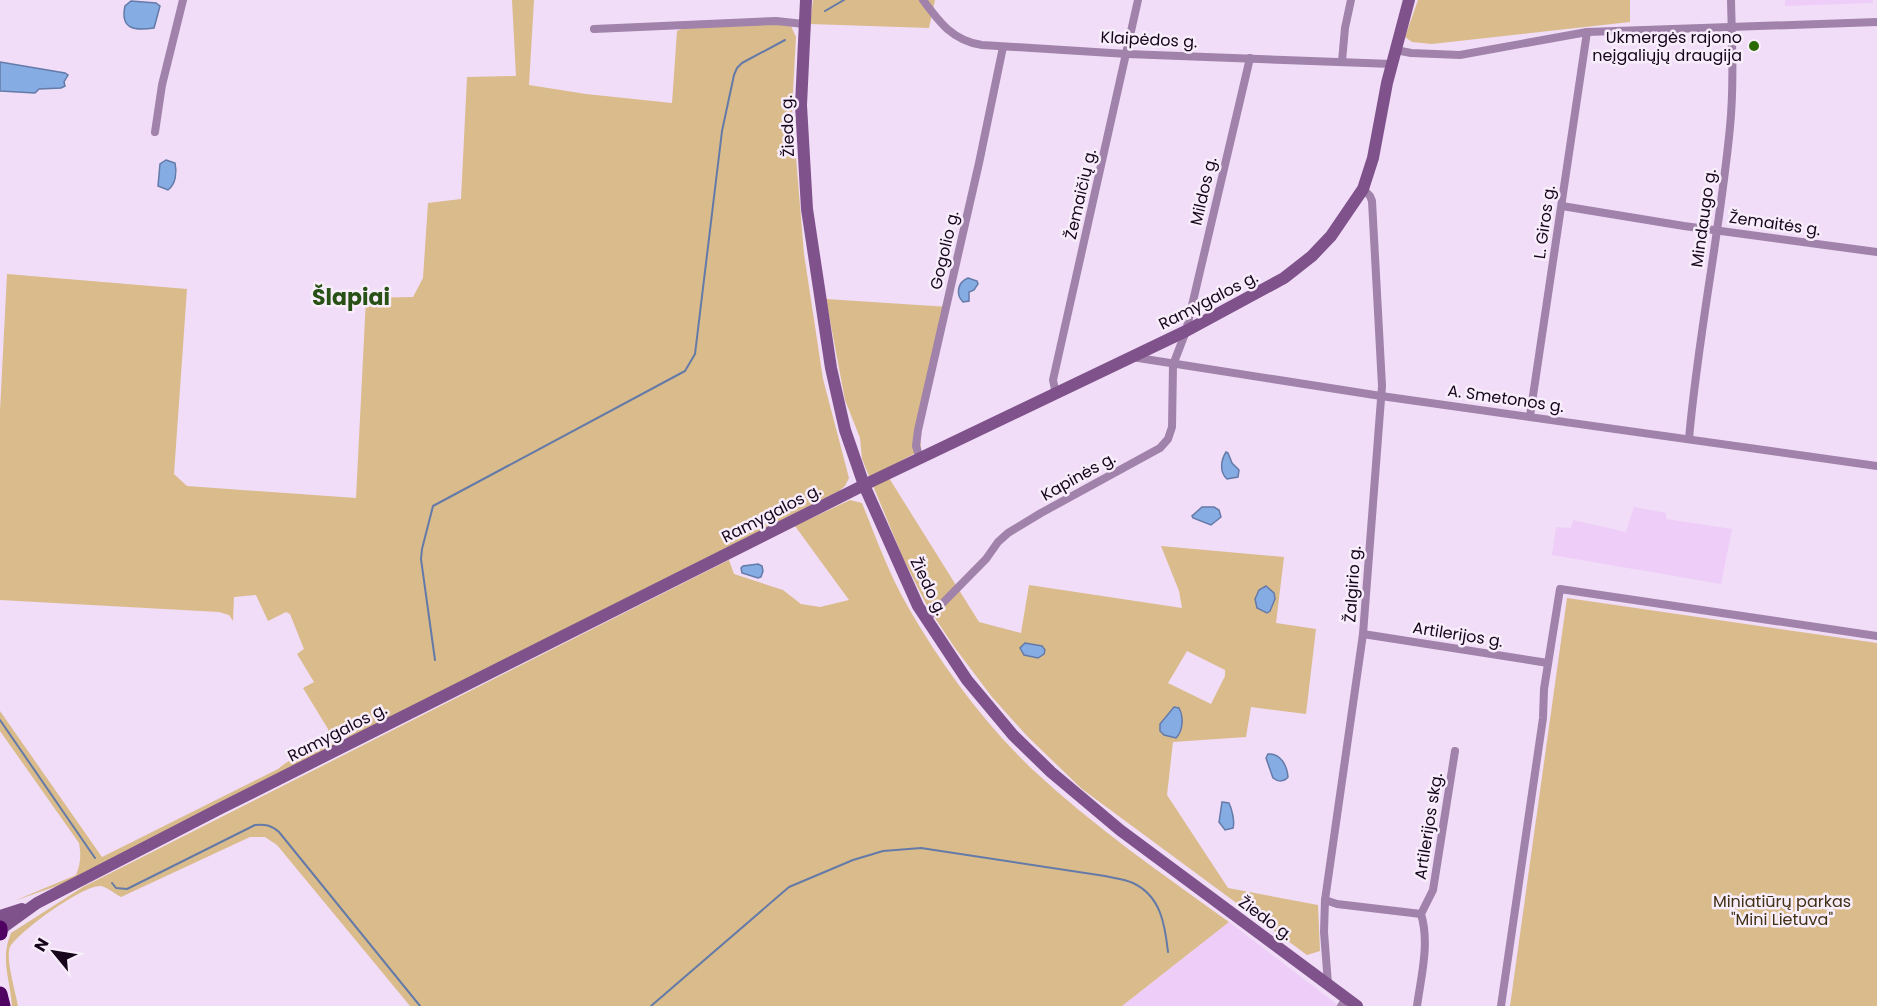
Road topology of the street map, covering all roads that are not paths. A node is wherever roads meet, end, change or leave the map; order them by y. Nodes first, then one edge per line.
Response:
1 (183, 0) edge
2 (806, 0) edge
3 (923, 0) edge
4 (1138, 0) edge
5 (1351, 0) edge
6 (1409, 0) edge
7 (1731, 0) edge
8 (1877, 22) edge
9 (804, 24) junction
10 (1732, 27) junction
11 (594, 29) dead end
12 (1587, 32) junction
13 (1003, 47) junction
14 (1396, 50) junction
15 (1127, 54) junction
16 (1250, 58) junction
17 (1342, 61) junction
18 (1392, 64) junction
19 (155, 132) dead end
20 (1363, 189) junction
21 (1562, 206) junction
22 (1718, 230) junction
23 (1877, 252) edge
24 (1186, 331) junction
25 (1132, 357) junction
26 (1173, 365) junction
27 (1056, 394) junction
28 (1381, 396) junction
29 (1530, 416) junction
30 (1689, 439) junction
31 (920, 459) junction
32 (1877, 466) edge
33 (864, 485) junction
34 (926, 620) junction
35 (1363, 634) junction
36 (1877, 636) edge
37 (1548, 663) junction
38 (1455, 751) dead end
39 (1325, 900) junction
40 (37, 903) junction
41 (1421, 914) junction
42 (0, 916) edge
43 (0, 928) edge
44 (0, 933) edge
45 (1328, 984) junction
46 (0, 994) edge
47 (1344, 1002) edge
48 (3, 1006) edge
49 (1357, 1006) edge
50 (1417, 1006) edge
51 (1502, 1006) edge

1 - 19 street
2 - 9 main road, Žiedo g.
3 - 13 street, Klaipėdos g.
4 - 15 street, Žemaičių g.
5 - 17 street
6 - 14 main road, Ramygalos g.
7 - 10 street, Mindaugo g.
8 - 10 street
9 - 11 street
9 - 33 main road, Žiedo g.
10 - 12 street
10 - 22 street, Mindaugo g.
12 - 14 street
12 - 21 street, L. Giros g.
13 - 15 street, Klaipėdos g.
13 - 31 street, Gogolio g.
14 - 18 main road, Ramygalos g.
15 - 16 street, Klaipėdos g.
15 - 27 street, Žemaičių g.
16 - 17 street, Klaipėdos g.
16 - 24 street, Mildos g.
17 - 18 street, Klaipėdos g.
18 - 20 main road, Ramygalos g.
20 - 24 main road, Ramygalos g.
20 - 28 street, Žalgirio g.
21 - 22 street, Žemaitės g.
21 - 29 street, L. Giros g.
22 - 23 street, Žemaitės g.
22 - 30 street, Mindaugo g.
24 - 25 main road, Ramygalos g.
24 - 26 street, Kapinės g.
25 - 26 street, A. Smetonos g.
25 - 27 main road, Ramygalos g.
26 - 28 street, A. Smetonos g.
26 - 34 street, Kapinės g.
27 - 31 main road, Ramygalos g.
28 - 29 street, A. Smetonos g.
28 - 35 street, Žalgirio g.
29 - 30 street, A. Smetonos g.
30 - 32 street, A. Smetonos g.
31 - 33 main road, Ramygalos g.
33 - 34 main road, Žiedo g.
33 - 40 main road, Ramygalos g.
34 - 45 main road, Žiedo g.
35 - 37 street, Artilerijos g.
35 - 39 street, Žalgirio g.
36 - 37 street
37 - 51 street
38 - 41 street, Artilerijos skg.
39 - 41 street
39 - 45 street, Žalgirio g.
40 - 42 main road
40 - 44 main road, Ramygalos g.
41 - 50 street
43 - 44 highway
45 - 47 main road, Žiedo g.
46 - 48 highway
47 - 49 main road, Žiedo g.

